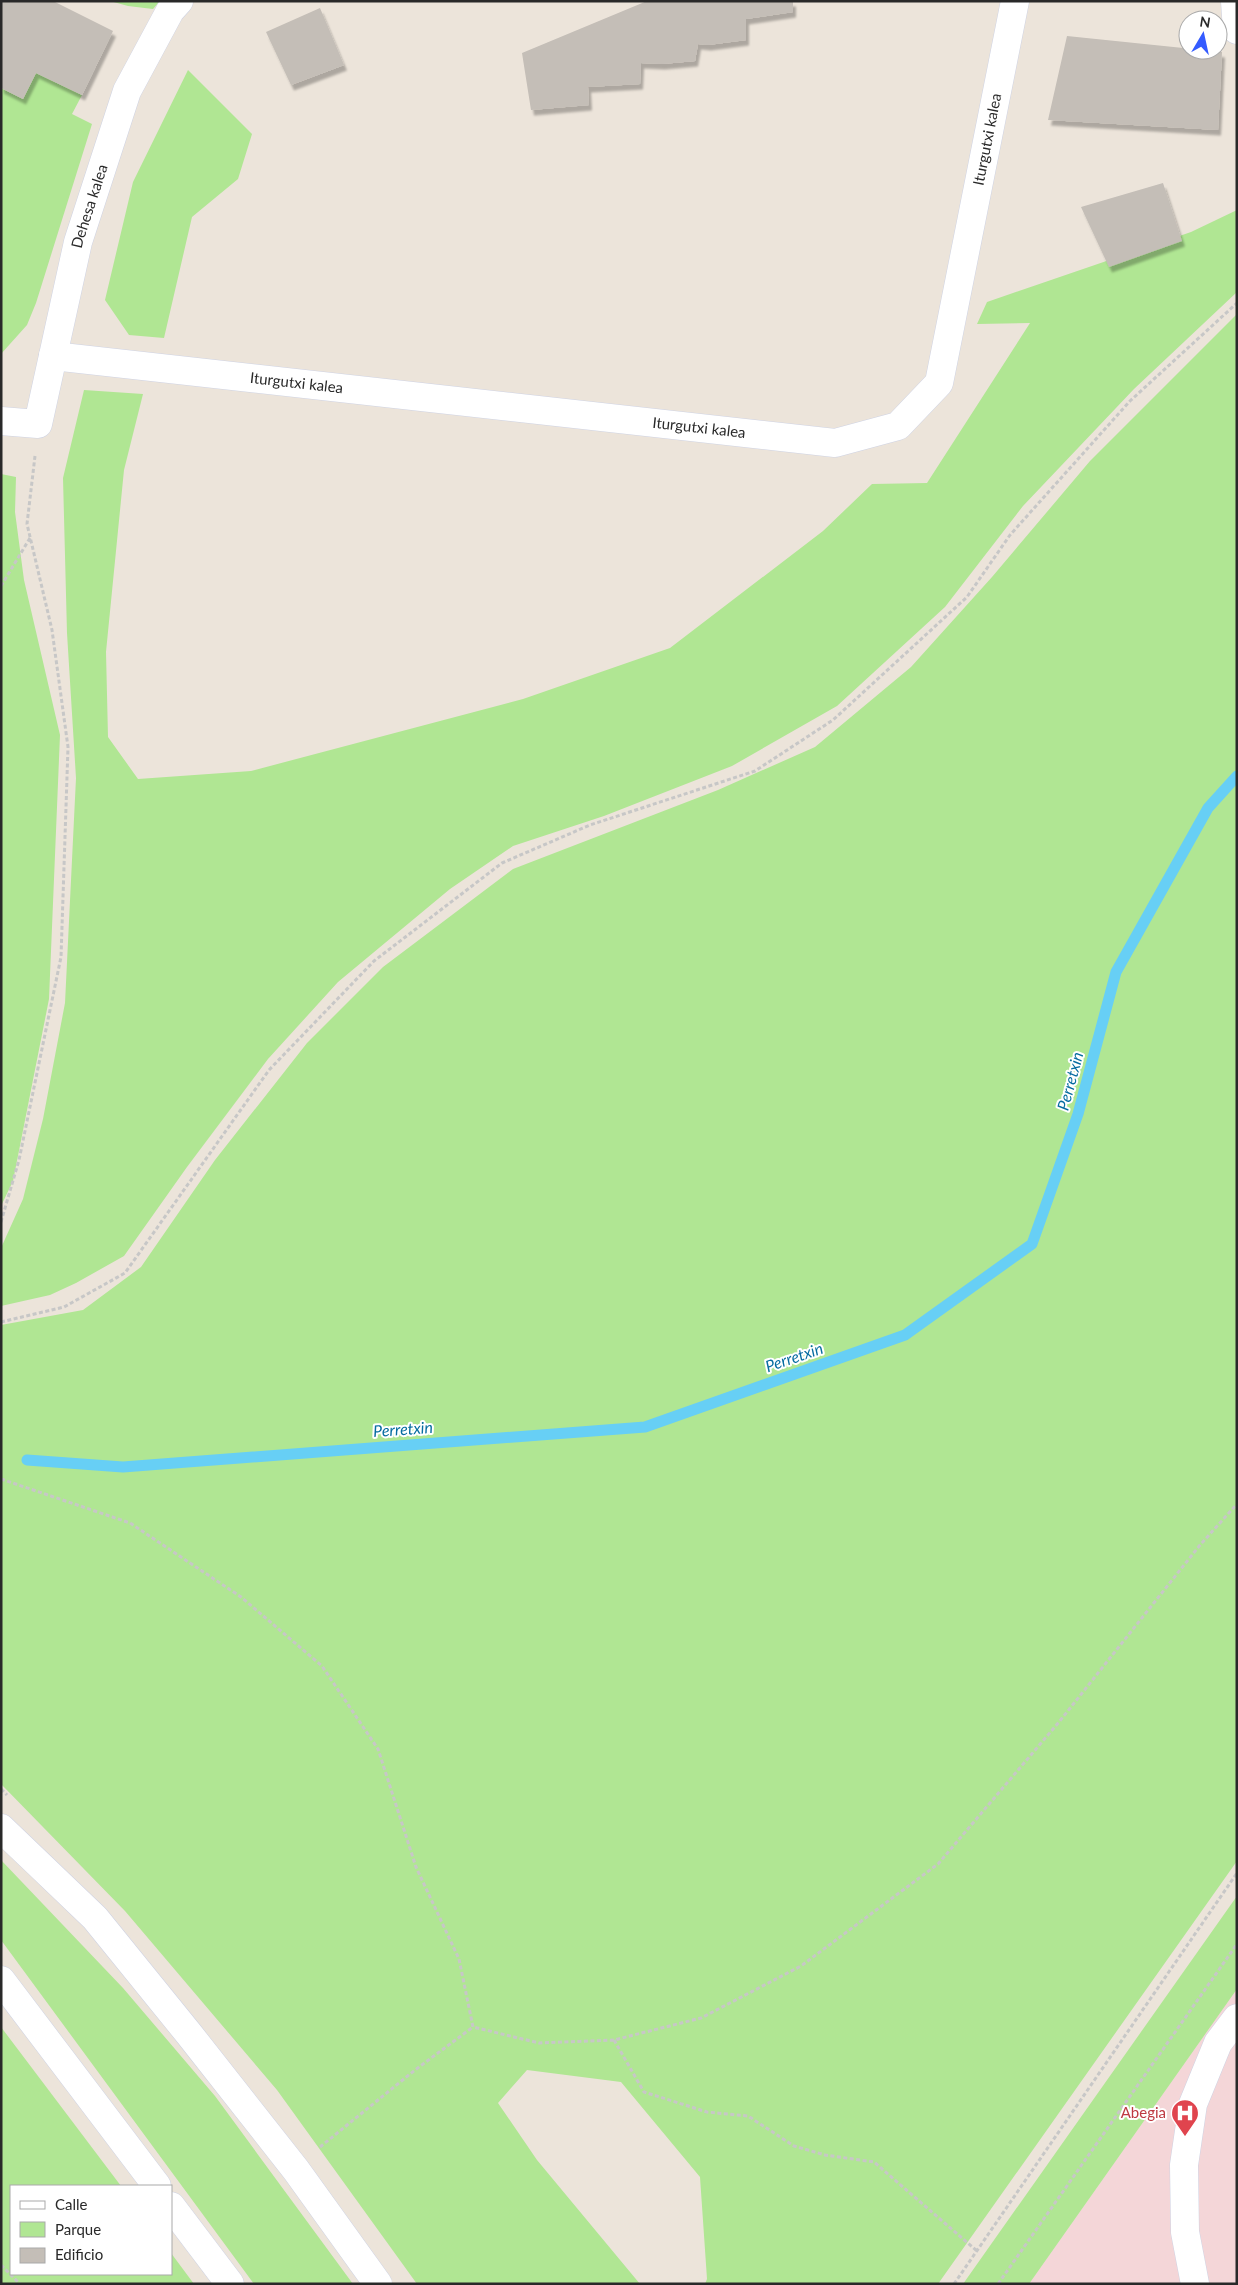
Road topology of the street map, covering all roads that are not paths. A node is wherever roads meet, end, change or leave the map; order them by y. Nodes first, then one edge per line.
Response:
1 (179, 1) edge
2 (1016, 1) edge
3 (1235, 1) edge
4 (1237, 30) edge
5 (53, 356) junction
6 (1, 421) edge
7 (1, 1828) edge
8 (1, 1980) edge
9 (1237, 2018) edge
10 (156, 2185) edge
11 (172, 2207) edge
12 (230, 2284) edge
13 (378, 2284) edge
14 (1195, 2284) edge

1 - 5 street, Dehesa kalea
2 - 5 street, Iturgutxi kalea
3 - 4 street
5 - 6 street, Dehesa kalea
7 - 13 street
8 - 10 street
9 - 14 street
11 - 12 street

